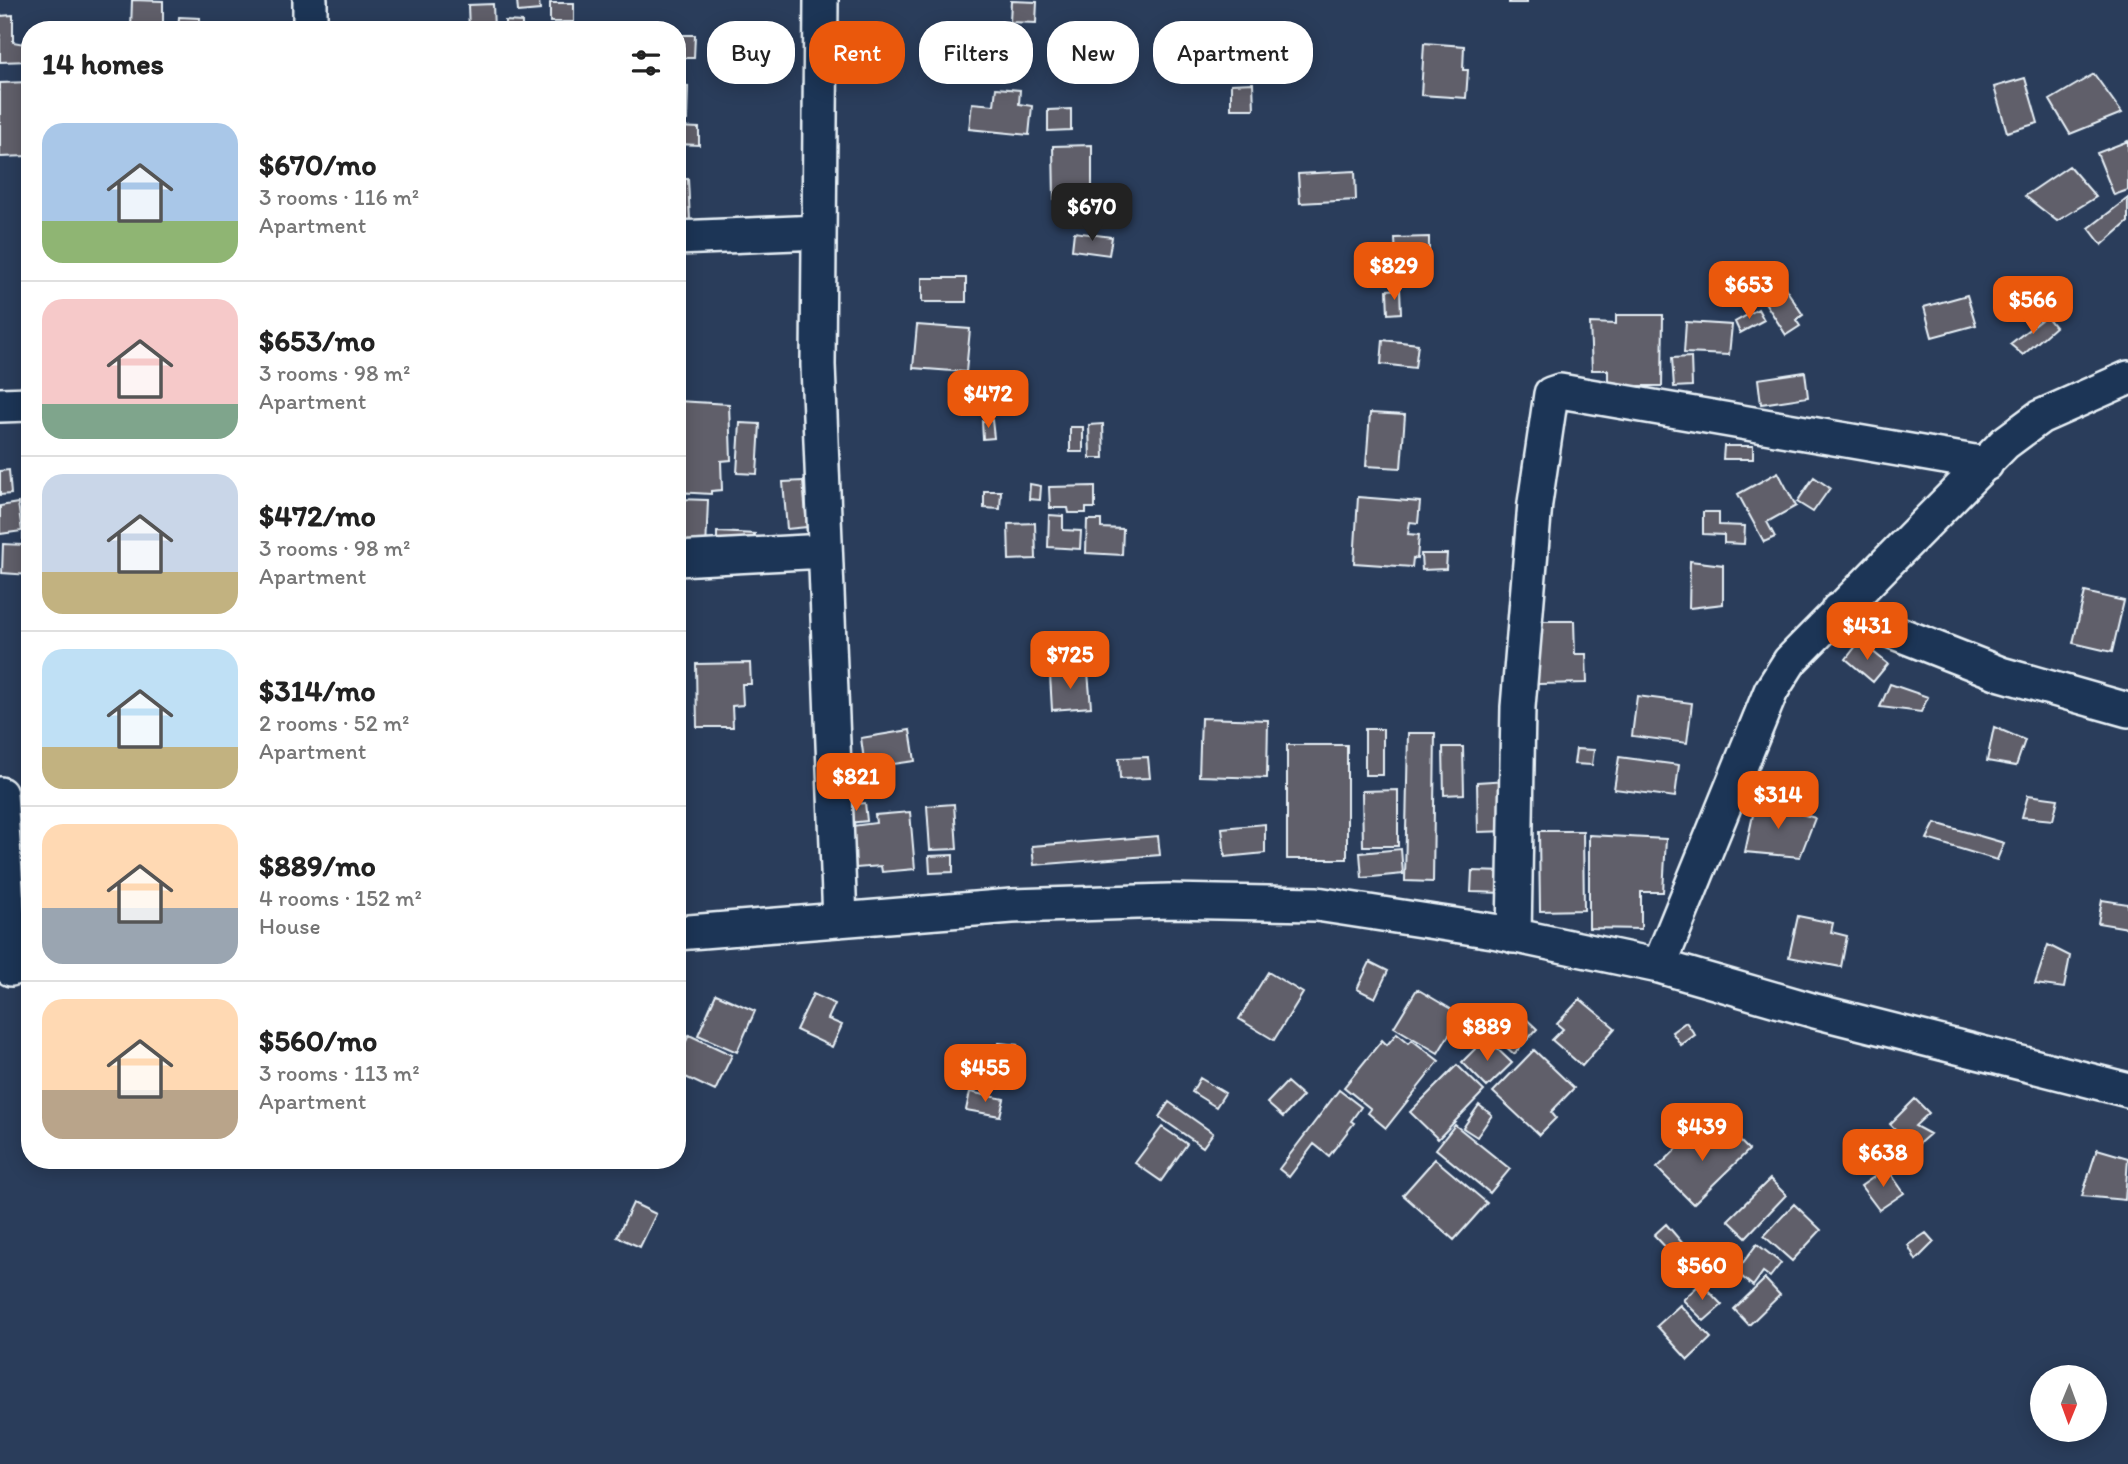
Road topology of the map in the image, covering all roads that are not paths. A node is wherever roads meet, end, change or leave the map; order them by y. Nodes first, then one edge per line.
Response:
1 (310, 0) edge
2 (821, 0) edge
3 (310, 21) edge
4 (819, 232) junction
5 (686, 238) edge
6 (2128, 378) edge
7 (21, 404) edge
8 (0, 405) edge
9 (1986, 464) junction
10 (825, 551) junction
11 (686, 559) edge
12 (1838, 610) junction
13 (2128, 710) edge
14 (0, 794) edge
15 (840, 920) junction
16 (686, 932) edge
17 (1514, 936) junction
18 (1659, 966) junction
19 (13, 969) edge
20 (2128, 1090) edge

1 - 3 street
2 - 4 street
4 - 5 street
4 - 10 street
6 - 9 street
7 - 8 street
9 - 12 street
9 - 17 street
10 - 11 street
10 - 15 street
12 - 13 street
12 - 18 street
14 - 19 street
15 - 16 street
15 - 17 street
17 - 18 street
18 - 20 street

